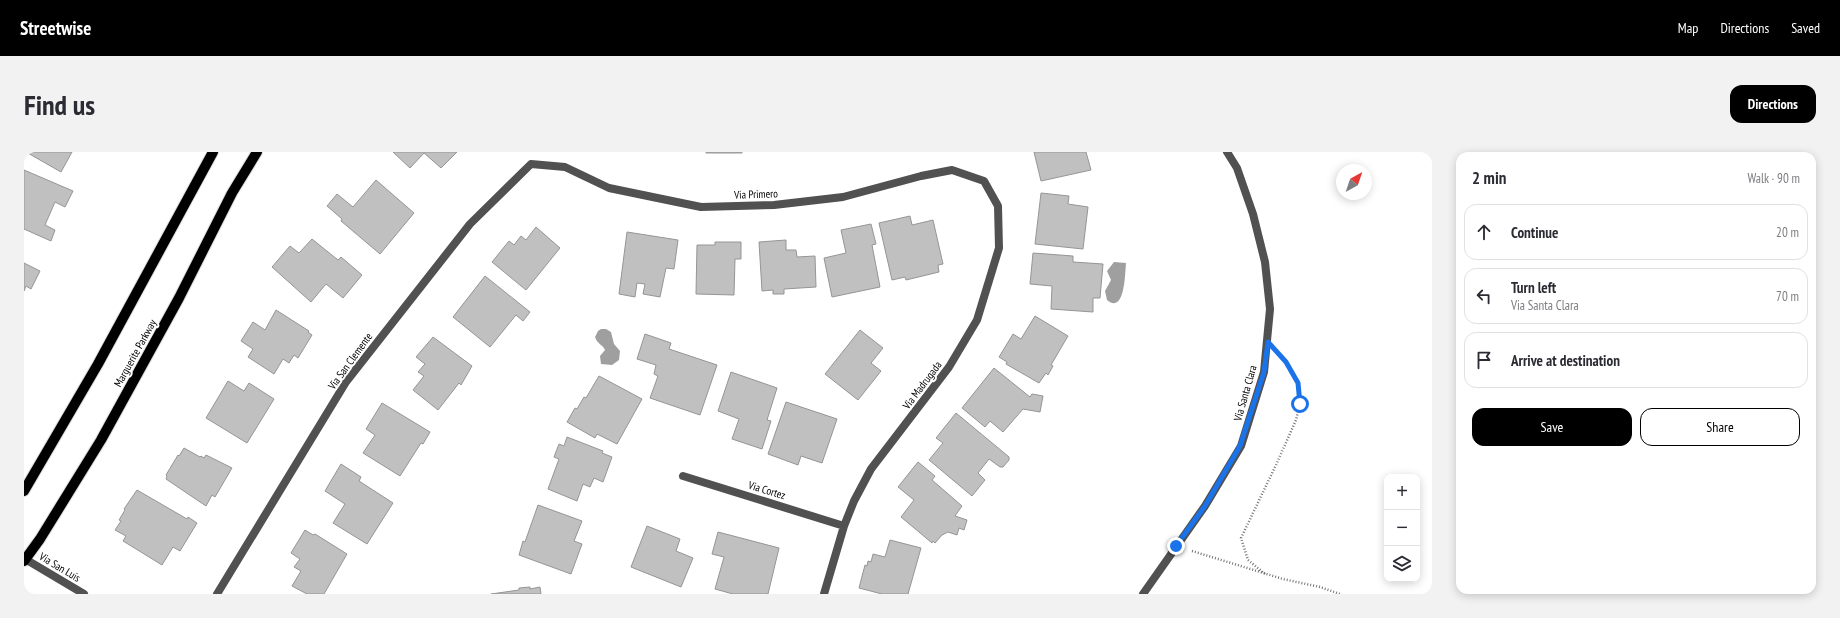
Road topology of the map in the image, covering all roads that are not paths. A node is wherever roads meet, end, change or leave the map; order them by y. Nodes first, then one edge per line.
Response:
1 (214, 152) edge
2 (257, 152) edge
3 (1227, 152) edge
4 (531, 164) joint
5 (984, 180) joint
6 (683, 476) dead end
7 (24, 491) edge
8 (844, 526) junction
9 (24, 559) edge
10 (84, 594) edge
11 (217, 594) edge
12 (824, 594) edge
13 (1143, 594) edge

1 - 7 main road
2 - 9 main road, Marguerite Parkway
3 - 13 street, Via Santa Clara
4 - 5 street, Via Primero
4 - 11 street, Via San Clemente
5 - 8 street, Via Madrugada
6 - 8 street, Via Cortez
8 - 12 street, Via Madrugada
9 - 10 street, Via San Luis

